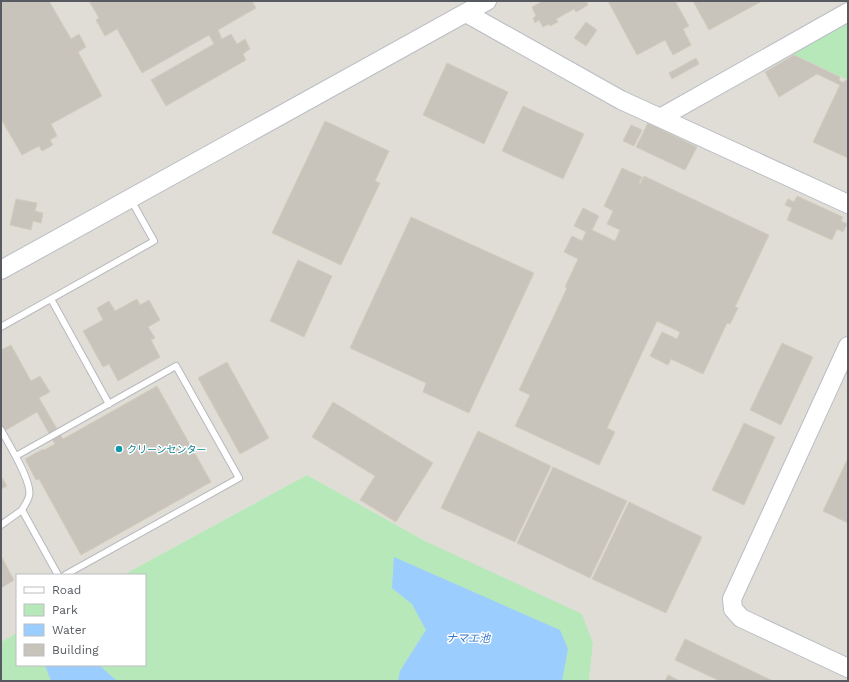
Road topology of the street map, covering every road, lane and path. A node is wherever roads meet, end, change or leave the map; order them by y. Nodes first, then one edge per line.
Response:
1 (487, 1) edge
2 (848, 12) edge
3 (466, 13) junction
4 (660, 118) junction
5 (131, 198) junction
6 (848, 204) edge
7 (1, 270) edge
8 (51, 299) junction
9 (1, 327) edge
10 (848, 346) edge
11 (109, 404) junction
12 (1, 430) edge
13 (16, 456) junction
14 (22, 510) junction
15 (1, 524) edge
16 (57, 574) edge
17 (67, 574) edge
18 (848, 668) edge

1 - 3 street
2 - 4 street
3 - 4 street
3 - 5 street
4 - 6 street
5 - 7 street
5 - 8 lane
8 - 9 lane
8 - 11 lane
10 - 18 street
11 - 13 lane
11 - 17 lane
12 - 13 lane
13 - 14 lane
14 - 15 lane
14 - 16 lane

